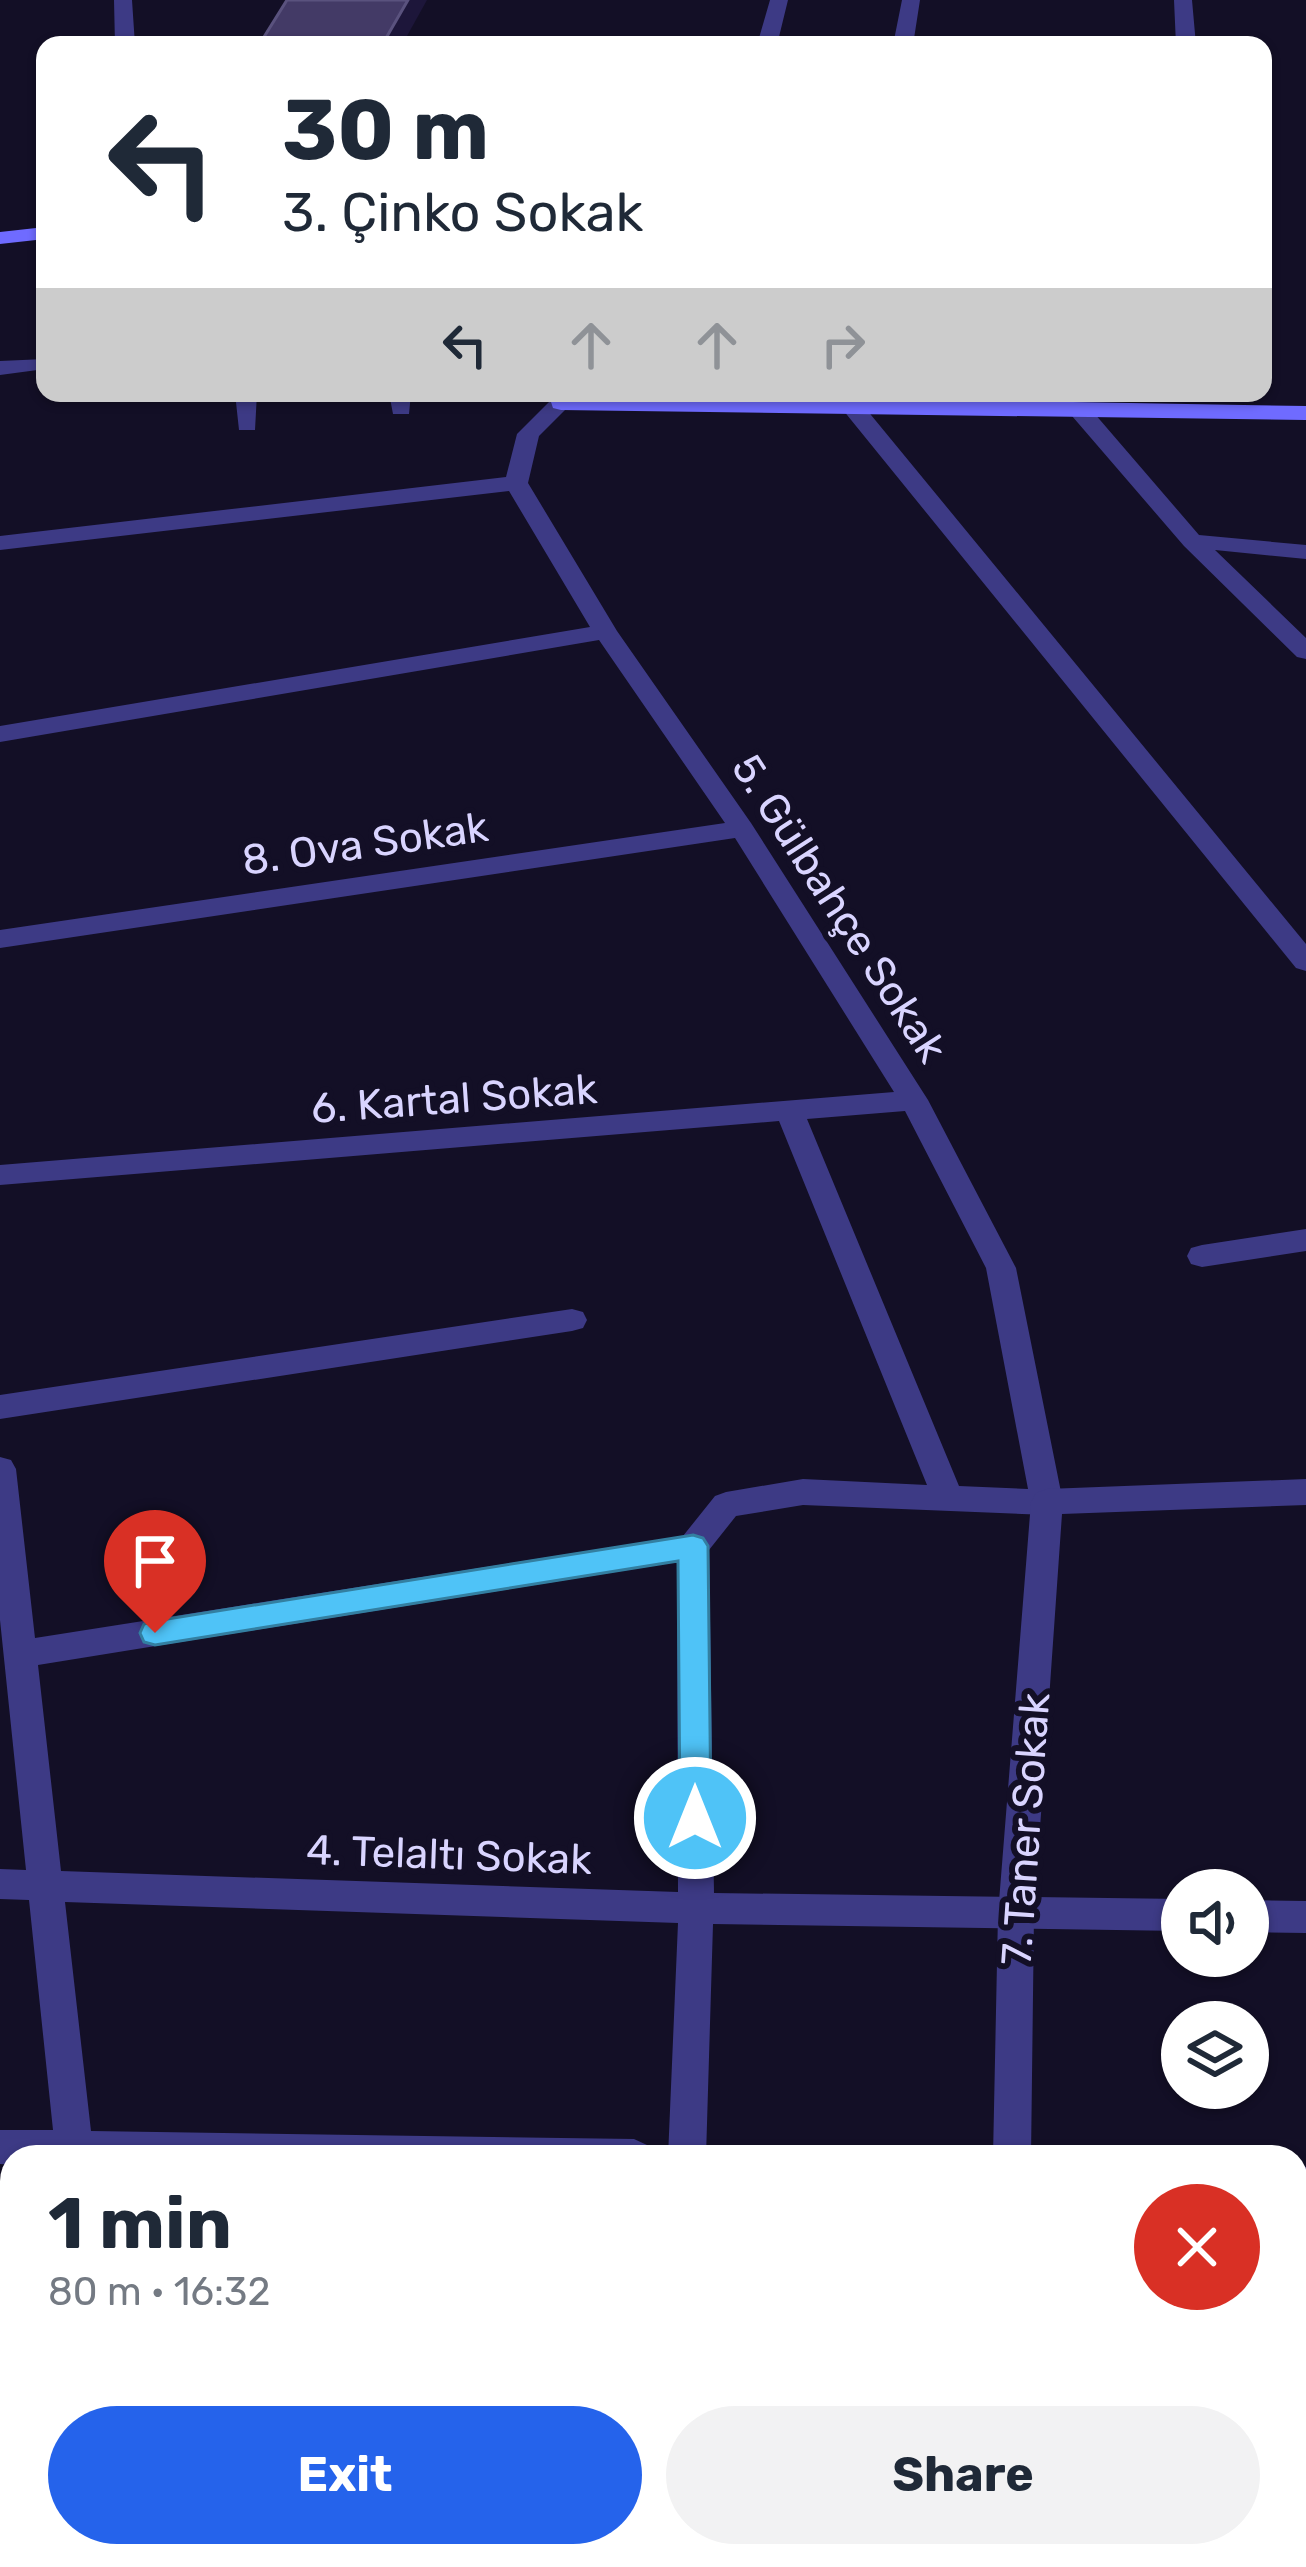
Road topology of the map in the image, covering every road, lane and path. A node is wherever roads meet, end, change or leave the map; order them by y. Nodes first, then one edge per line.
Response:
1 (123, 0) edge
2 (779, 0) edge
3 (911, 0) edge
4 (1183, 0) edge
5 (125, 36) edge
6 (769, 36) edge
7 (905, 36) edge
8 (1185, 36) edge
9 (36, 234) edge
10 (0, 238) edge
11 (36, 364) edge
12 (0, 368) edge
13 (246, 402) edge
14 (556, 402) edge
15 (853, 402) edge
16 (908, 402) edge
17 (1212, 403) edge
18 (1080, 411) junction
19 (1306, 413) edge
20 (247, 425) dead end
21 (516, 483) junction
22 (1192, 541) junction
23 (0, 543) edge
24 (1306, 552) edge
25 (605, 632) junction
26 (1306, 652) edge
27 (0, 734) edge
28 (742, 830) junction
29 (0, 939) edge
30 (1306, 962) edge
31 (914, 1100) junction
32 (790, 1113) junction
33 (0, 1175) edge
34 (1306, 1240) edge
35 (1202, 1256) dead end
36 (572, 1320) dead end
37 (0, 1407) edge
38 (0, 1469) edge
39 (1306, 1492) edge
40 (950, 1498) junction
41 (1047, 1502) junction
42 (693, 1546) junction
43 (5, 1561) edge
44 (20, 1654) junction
45 (0, 1884) edge
46 (46, 1884) junction
47 (696, 1908) junction
48 (1016, 1914) junction
49 (1161, 1916) edge
50 (1269, 1916) edge
51 (1306, 1917) edge
52 (73, 2145) edge
53 (687, 2145) edge
54 (1012, 2145) edge

1 - 5 street
2 - 6 street
3 - 7 street
4 - 8 street
9 - 10 main road
11 - 12 street
13 - 20 street
14 - 21 street
15 - 30 street
16 - 18 main road
17 - 18 main road
17 - 19 main road
18 - 22 street
21 - 23 street
21 - 25 street, 5. Gülbahçe Sokak
22 - 24 street
22 - 26 street
25 - 27 street
25 - 28 street, 5. Gülbahçe Sokak
28 - 29 street, 8. Ova Sokak
28 - 31 street, 5. Gülbahçe Sokak
31 - 32 street, 6. Kartal Sokak
31 - 41 street, 5. Gülbahçe Sokak
32 - 33 street, 6. Kartal Sokak
32 - 40 street
34 - 35 street
36 - 37 street
38 - 43 street
39 - 41 street
40 - 41 street
40 - 42 street
41 - 48 street, 7. Taner Sokak
42 - 44 street
42 - 47 street
43 - 44 street
44 - 46 street
45 - 46 street, 4. Telaltı Sokak
46 - 47 street, 4. Telaltı Sokak
46 - 52 street
47 - 48 street, 4. Telaltı Sokak
47 - 53 street
48 - 49 street, 4. Telaltı Sokak
48 - 54 street, 7. Taner Sokak
50 - 51 street

